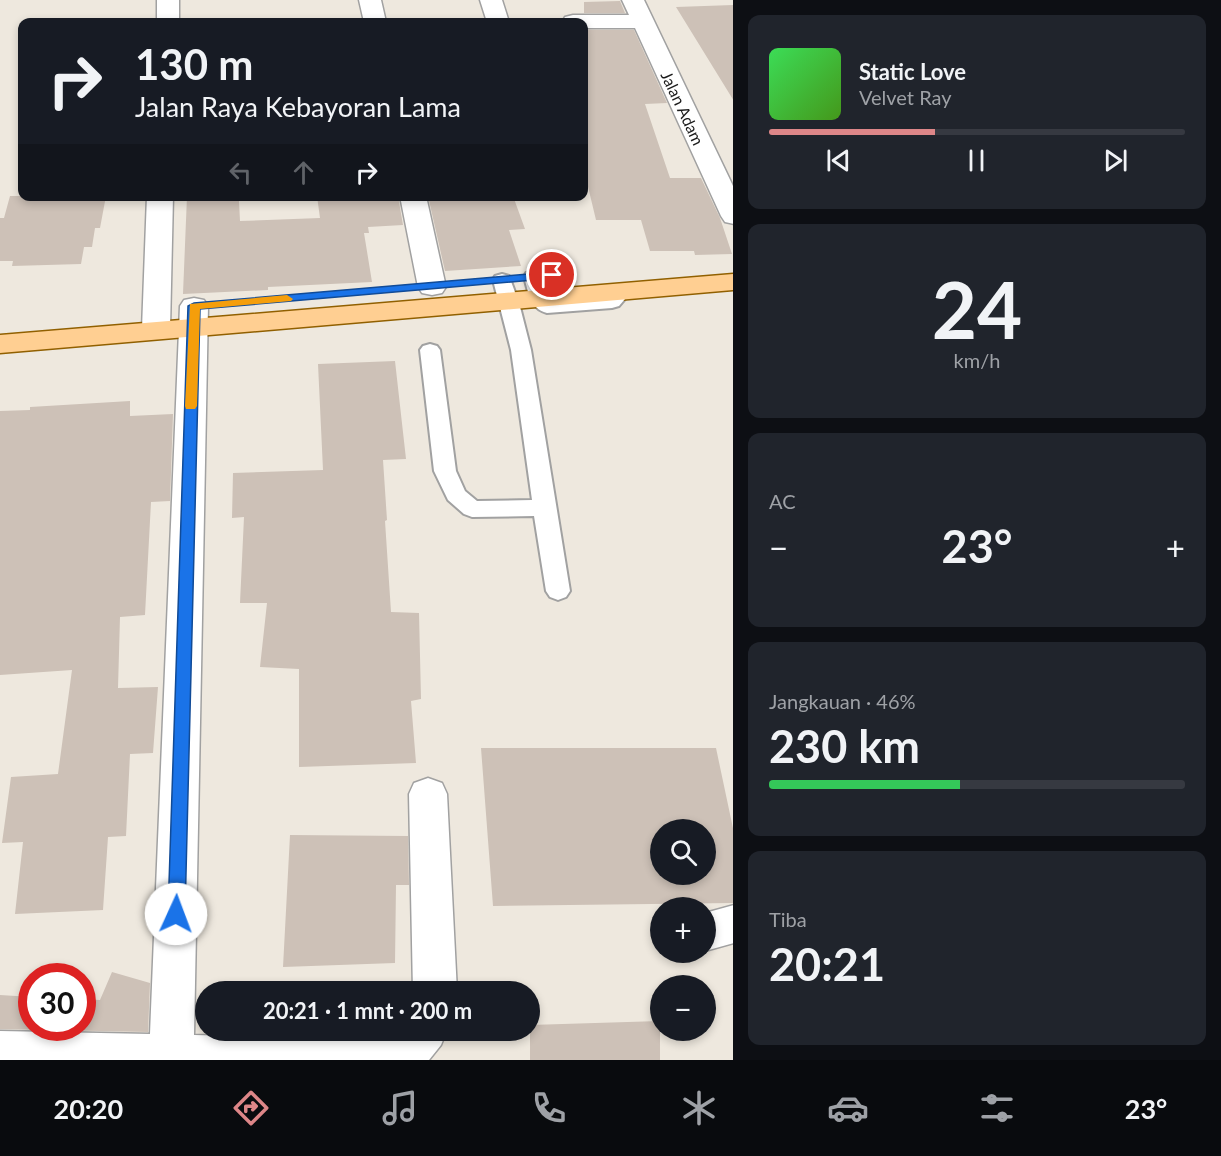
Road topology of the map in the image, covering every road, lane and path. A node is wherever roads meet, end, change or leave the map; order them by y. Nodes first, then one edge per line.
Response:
1 (168, 0) edge
2 (370, 0) edge
3 (491, 0) edge
4 (638, 10) edge
5 (168, 18) edge
6 (374, 18) edge
7 (497, 18) edge
8 (588, 19) edge
9 (160, 201) edge
10 (414, 201) edge
11 (733, 214) edge
12 (733, 261) edge
13 (733, 282) edge
14 (432, 287) junction
15 (537, 287) junction
16 (506, 290) junction
17 (194, 316) junction
18 (155, 319) junction
19 (0, 323) edge
20 (0, 344) edge
21 (430, 350) dead end
22 (543, 508) junction
23 (558, 591) dead end
24 (428, 794) dead end
25 (733, 924) edge
26 (716, 929) edge
27 (435, 981) edge
28 (420, 1041) edge
29 (0, 1052) edge
30 (172, 1057) edge
31 (348, 1060) edge
32 (365, 1060) edge

1 - 5 street
2 - 6 street
3 - 7 street
4 - 8 street
4 - 11 street, Jalan Adam
9 - 18 street
10 - 14 street
12 - 15 main road
13 - 15 main road
14 - 16 main road
14 - 17 main road
15 - 16 main road
16 - 17 main road
16 - 22 lane
17 - 18 main road
17 - 30 street
18 - 19 main road
18 - 20 main road
21 - 22 lane
22 - 23 lane
24 - 27 street
25 - 26 street
28 - 32 street
29 - 30 street
30 - 31 street

